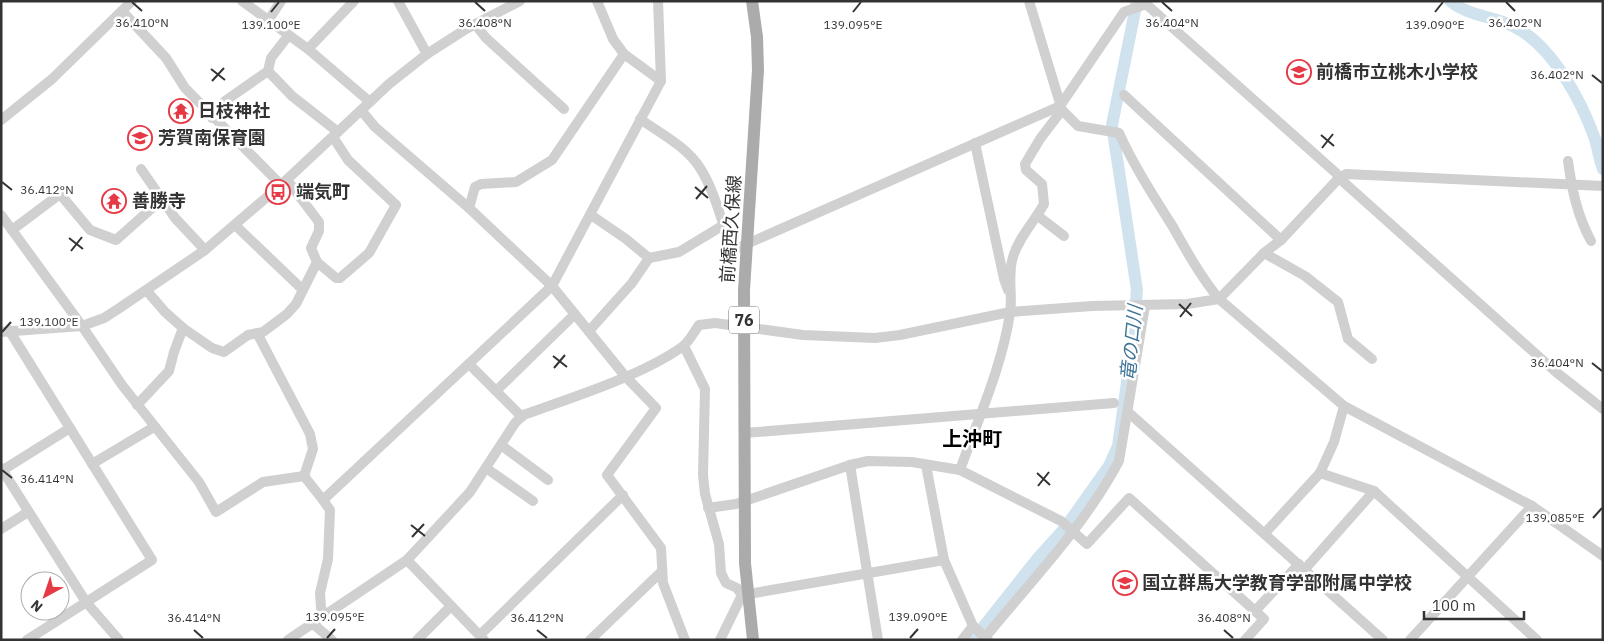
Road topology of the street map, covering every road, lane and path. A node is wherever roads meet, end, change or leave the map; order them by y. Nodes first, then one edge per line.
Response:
1 (132, 1) edge
2 (242, 1) edge
3 (281, 1) edge
4 (354, 1) edge
5 (398, 1) edge
6 (597, 1) edge
7 (658, 1) edge
8 (752, 1) edge
9 (1030, 1) edge
10 (513, 3) edge
11 (1147, 4) edge
12 (122, 11) junction
13 (268, 21) junction
14 (475, 24) junction
15 (288, 36) junction
16 (308, 49) junction
17 (427, 54) junction
18 (624, 54) junction
19 (268, 71) junction
20 (660, 81) junction
21 (1124, 95) dead end
22 (370, 102) junction
23 (1061, 108) junction
24 (564, 109) dead end
25 (361, 110) junction
26 (212, 118) junction
27 (640, 119) junction
28 (1, 120) edge
29 (336, 134) junction
30 (975, 142) junction
31 (1568, 161) dead end
32 (141, 169) dead end
33 (1339, 178) junction
34 (284, 183) junction
35 (1575, 184) junction
36 (1603, 186) edge
37 (161, 200) junction
38 (469, 208) junction
39 (1, 215) edge
40 (591, 215) junction
41 (1038, 216) junction
42 (235, 225) junction
43 (722, 226) junction
44 (12, 230) junction
45 (1064, 236) dead end
46 (1280, 240) junction
47 (1591, 241) dead end
48 (747, 245) junction
49 (205, 250) junction
50 (1264, 252) junction
51 (649, 258) junction
52 (317, 262) junction
53 (552, 286) junction
54 (147, 290) junction
55 (303, 290) junction
56 (1009, 292) junction
57 (1219, 299) junction
58 (1145, 306) junction
59 (1010, 312) junction
60 (575, 314) junction
61 (82, 326) junction
62 (183, 328) junction
63 (744, 328) junction
64 (5, 331) edge
65 (589, 331) junction
66 (257, 333) junction
67 (684, 346) junction
68 (1372, 359) dead end
69 (469, 364) junction
70 (625, 376) junction
71 (496, 391) junction
72 (1114, 403) dead end
73 (137, 405) junction
74 (1344, 406) junction
75 (1603, 409) edge
76 (1128, 412) junction
77 (980, 414) junction
78 (522, 417) junction
79 (154, 427) junction
80 (70, 428) junction
81 (745, 433) junction
82 (501, 444) junction
83 (92, 464) junction
84 (850, 465) junction
85 (926, 465) junction
86 (486, 468) junction
87 (2, 469) edge
88 (960, 470) junction
89 (1320, 473) junction
90 (304, 476) junction
91 (548, 480) dead end
92 (1374, 492) junction
93 (623, 495) junction
94 (323, 500) junction
95 (746, 500) junction
96 (532, 501) dead end
97 (1532, 506) junction
98 (708, 508) junction
99 (28, 512) junction
100 (1, 529) edge
101 (1072, 530) junction
102 (1265, 533) junction
103 (1603, 556) edge
104 (406, 560) junction
105 (944, 560) junction
106 (1302, 566) junction
107 (661, 572) junction
108 (868, 575) junction
109 (1467, 576) junction
110 (744, 596) junction
111 (86, 602) junction
112 (451, 606) junction
113 (1256, 611) junction
114 (324, 615) junction
115 (312, 623) junction
116 (974, 627) junction
117 (482, 637) edge
118 (985, 639) edge
119 (27, 640) edge
120 (119, 640) edge
121 (288, 640) edge
122 (332, 640) edge
123 (417, 640) edge
124 (590, 640) edge
125 (685, 640) edge
126 (720, 640) edge
127 (753, 640) edge
128 (878, 640) edge
129 (962, 640) edge
130 (1245, 640) edge
131 (1383, 640) edge
132 (1410, 640) edge
133 (1537, 640) edge

1 - 12 street
2 - 13 street
3 - 13 street
4 - 16 street
5 - 17 street
6 - 18 street
7 - 20 street
8 - 48 main road, 前橋西久保線 / 76
9 - 23 street
10 - 14 street
11 - 23 street
11 - 33 street
12 - 26 street
12 - 28 street
13 - 15 street
14 - 17 street
14 - 24 street
15 - 16 street
15 - 19 street
16 - 22 street
17 - 22 street
18 - 20 street
18 - 38 street
19 - 26 street
19 - 29 street
20 - 27 street
21 - 46 street
22 - 25 street
23 - 30 street
23 - 41 street
23 - 57 street
25 - 29 street
25 - 38 street
26 - 34 street
27 - 40 street
27 - 43 street
29 - 34 street
29 - 52 street
30 - 48 street
30 - 56 street
31 - 35 street
32 - 37 street
33 - 35 street
33 - 46 street
33 - 75 street
34 - 42 street
34 - 52 street
35 - 36 street
35 - 47 street
37 - 44 street
37 - 49 street
38 - 53 street
39 - 44 street
40 - 51 street
40 - 53 street
41 - 45 street
41 - 56 street
42 - 49 street
42 - 55 street
43 - 48 street
43 - 51 street
44 - 61 street
46 - 50 street
48 - 63 main road, 前橋西久保線 / 76
49 - 54 street
50 - 57 street
50 - 68 street
51 - 65 street
52 - 55 street
53 - 60 street
53 - 69 street
54 - 61 street
54 - 62 street
55 - 66 street
56 - 59 street
57 - 58 street
57 - 74 street
58 - 59 street
58 - 76 street
59 - 63 street
59 - 77 street
60 - 65 street
60 - 71 street
61 - 64 street
61 - 73 street
62 - 66 street
62 - 73 street
63 - 67 street
63 - 81 main road, 前橋西久保線 / 76
64 - 80 street
65 - 70 street
66 - 90 street
67 - 70 street
67 - 98 street
69 - 71 street
69 - 94 street
70 - 78 street
70 - 93 street
71 - 78 street
72 - 77 street
73 - 79 street
74 - 89 street
74 - 97 street
76 - 101 street
76 - 102 street
77 - 81 street
77 - 88 street
78 - 82 street
79 - 83 street
79 - 90 street
80 - 83 street
80 - 87 street
81 - 95 main road, 前橋西久保線 / 76
82 - 86 street
82 - 91 street
83 - 111 street
84 - 85 street
84 - 95 street
84 - 108 street
85 - 88 street
85 - 105 street
86 - 96 street
86 - 104 street
87 - 99 street
88 - 101 street
89 - 92 street
89 - 102 street
90 - 94 street
92 - 106 street
92 - 109 street
93 - 107 street
93 - 117 street
94 - 114 street
95 - 98 street
95 - 110 main road, 前橋西久保線 / 76
97 - 103 street
97 - 109 street
98 - 110 street
99 - 100 street
99 - 111 street
101 - 113 street
101 - 118 street
102 - 106 street
104 - 112 street
104 - 114 street
105 - 108 street
105 - 116 street
106 - 113 street
106 - 131 street
107 - 124 street
107 - 125 street
108 - 110 street
108 - 128 street
109 - 132 street
109 - 133 street
110 - 126 street
110 - 127 main road, 前橋西久保線 / 76
111 - 119 street
111 - 120 street
112 - 117 street
112 - 123 street
113 - 130 street
114 - 115 street
115 - 121 street
115 - 122 street
116 - 118 street
116 - 129 street

